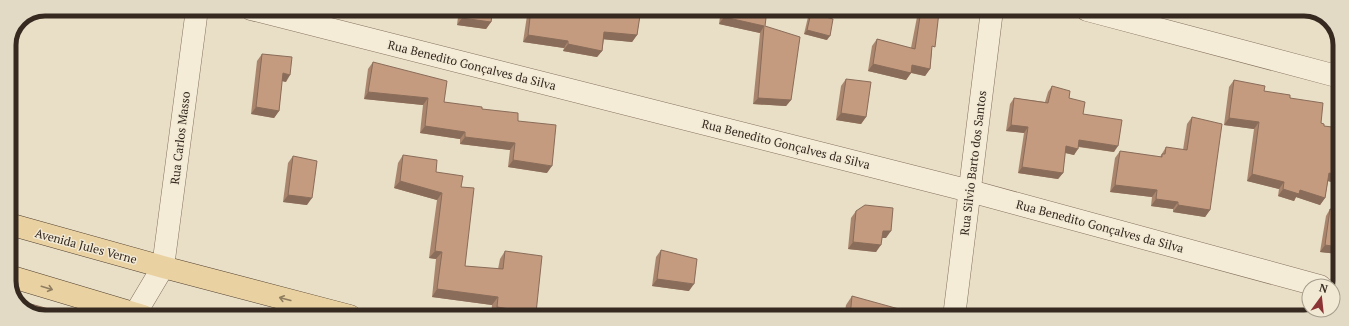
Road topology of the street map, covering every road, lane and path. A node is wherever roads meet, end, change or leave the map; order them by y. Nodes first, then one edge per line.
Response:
1 (196, 16) edge
2 (279, 16) edge
3 (991, 16) edge
4 (1110, 16) edge
5 (1333, 75) edge
6 (970, 191) junction
7 (16, 226) edge
8 (163, 267) junction
9 (16, 278) edge
10 (1301, 281) edge
11 (117, 310) edge
12 (139, 310) edge
13 (327, 310) edge
14 (955, 310) edge

1 - 8 street, Rua Carlos Masso
2 - 6 street, Rua Benedito Gonçalves da Silva
3 - 6 street, Rua Silvio Barto dos Santos
4 - 5 street
6 - 10 street, Rua Benedito Gonçalves da Silva
6 - 14 street, Rua Silvio Barto dos Santos
7 - 8 main road, Avenida Jules Verne
8 - 12 street
13 -> 8 main road, Avenida Jules Verne
9 -> 11 main road

